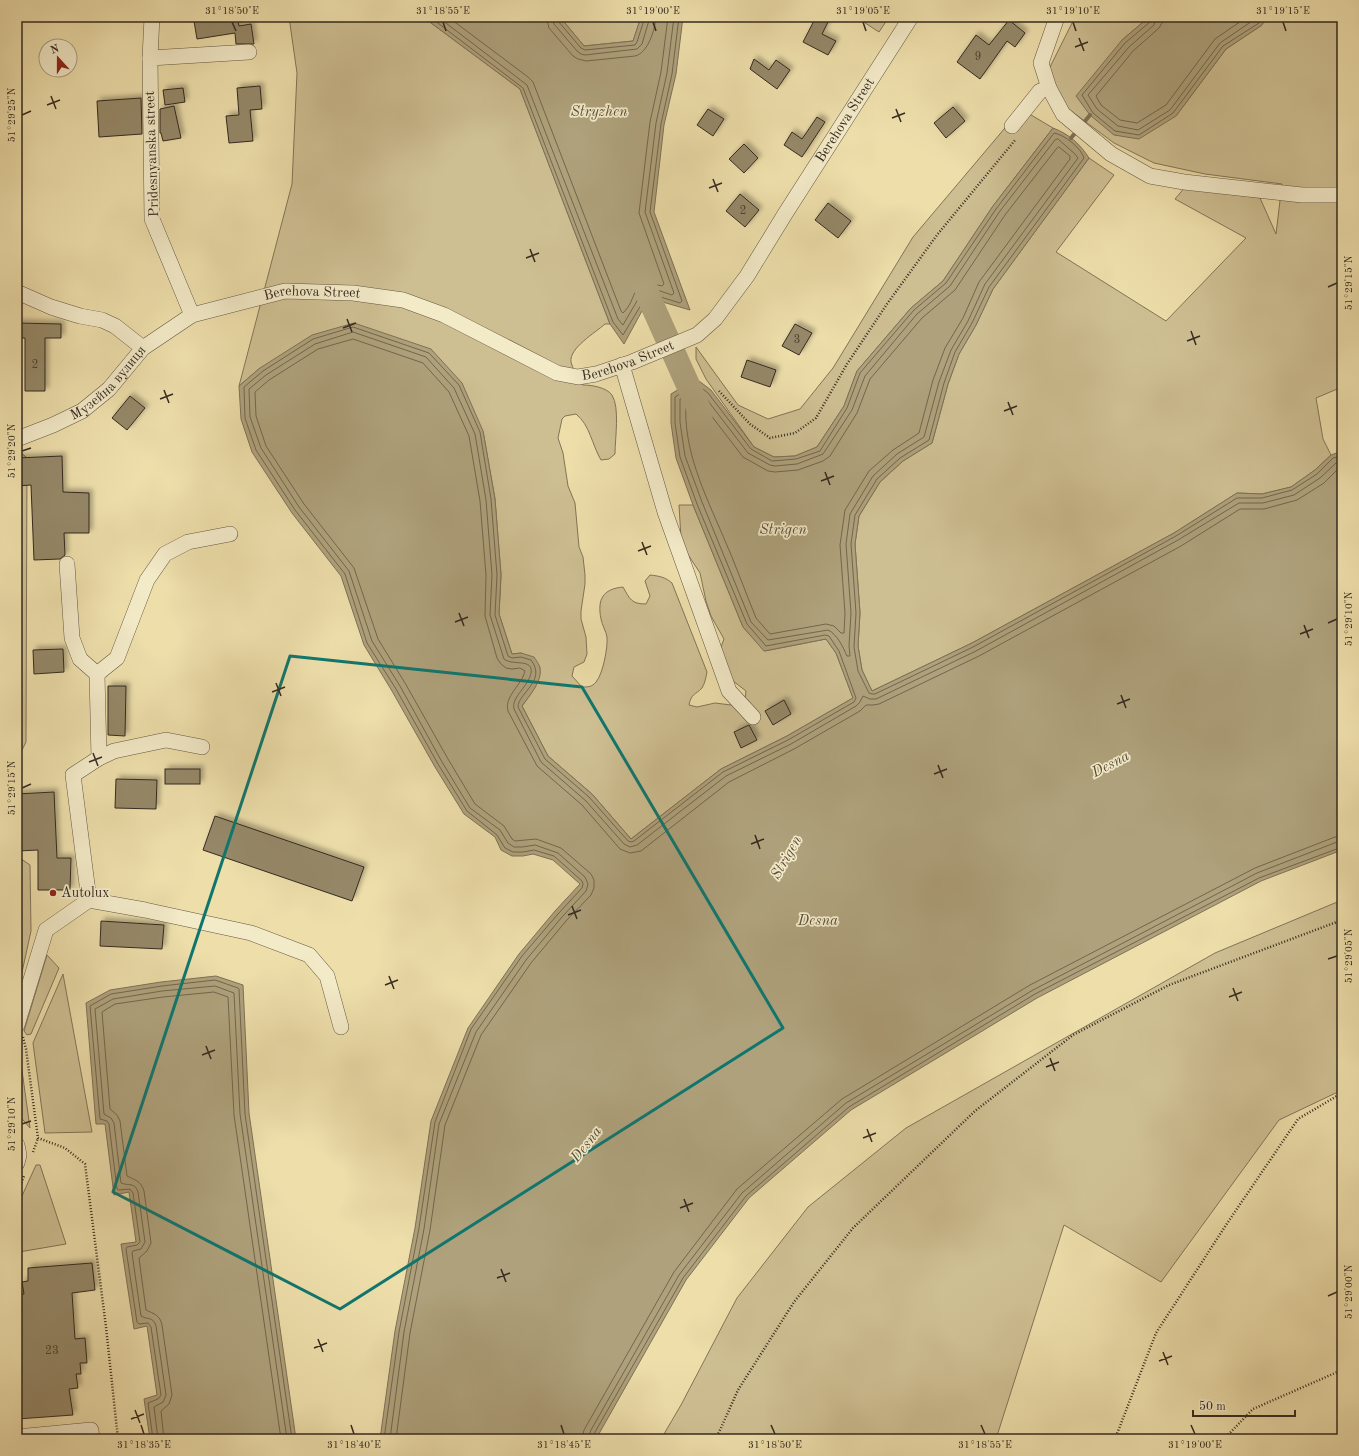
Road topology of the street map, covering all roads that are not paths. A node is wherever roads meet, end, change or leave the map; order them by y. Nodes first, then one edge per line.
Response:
1 (152, 17) edge
2 (911, 17) edge
3 (1057, 17) edge
4 (249, 52) dead end
5 (150, 58) junction
6 (1049, 88) junction
7 (1014, 132) road end
8 (1342, 196) edge
9 (17, 292) edge
10 (192, 315) junction
11 (143, 348) junction
12 (627, 364) junction
13 (17, 439) edge
14 (230, 534) dead end
15 (67, 564) dead end
16 (97, 674) junction
17 (753, 717) dead end
18 (202, 747) dead end
19 (99, 758) junction
20 (89, 900) junction
21 (18, 1023) edge
22 (341, 1027) dead end
23 (17, 1145) edge
24 (17, 1163) edge
25 (17, 1437) edge
26 (92, 1439) edge

1 - 5 street, Pridesnyanska street
2 - 12 street, Berehova Street
3 - 6 street
4 - 5 street
5 - 10 street, Pridesnyanska street
6 - 7 street
6 - 8 street
9 - 11 street
10 - 11 street, Музейна вулиця
10 - 12 street, Berehova Street
11 - 13 street, Музейна вулиця
12 - 17 street
14 - 16 street
15 - 16 street
16 - 19 street
18 - 19 street
19 - 20 street
20 - 21 street
20 - 22 street
23 - 24 street
25 - 26 street

